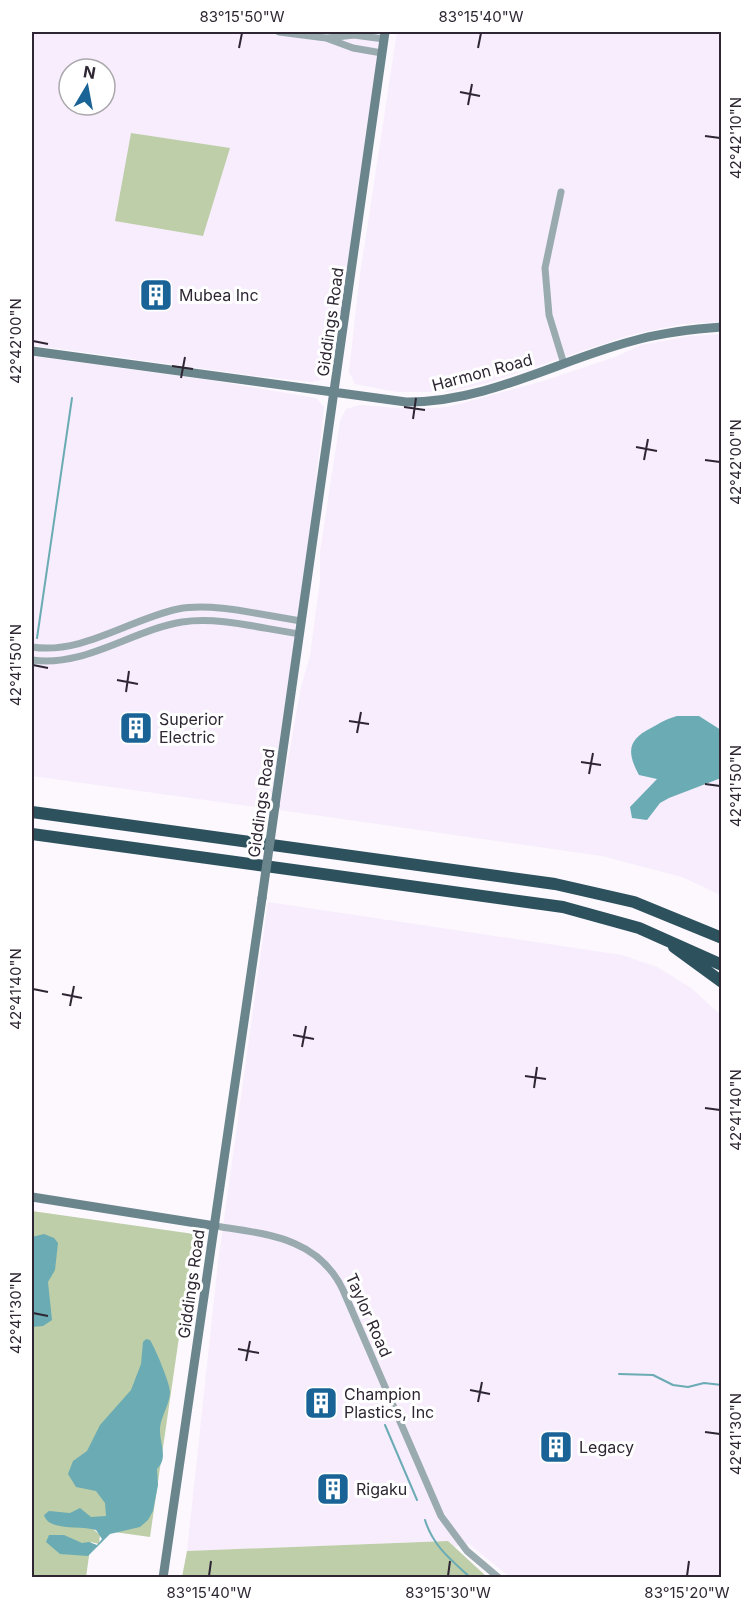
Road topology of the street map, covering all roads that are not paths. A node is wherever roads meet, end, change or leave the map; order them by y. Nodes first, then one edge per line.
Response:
1 (279, 32) edge
2 (385, 35) edge
3 (326, 38) junction
4 (382, 53) junction
5 (561, 192) dead end
6 (722, 327) edge
7 (32, 351) edge
8 (564, 364) junction
9 (335, 392) junction
10 (302, 621) junction
11 (300, 634) junction
12 (32, 647) edge
13 (32, 660) edge
14 (32, 812) edge
15 (32, 834) edge
16 (658, 936) junction
17 (722, 938) edge
18 (722, 965) edge
19 (722, 982) edge
20 (32, 1197) edge
21 (215, 1226) junction
22 (163, 1578) edge
23 (499, 1578) edge

1 - 3 street
2 - 3 street
2 - 4 street, Giddings Road
3 - 4 street
4 - 9 street, Giddings Road
5 - 8 street
6 - 8 street, Harmon Road
7 - 9 street, Harmon Road
8 - 9 street, Harmon Road
9 - 10 street, Giddings Road
10 - 11 street, Giddings Road
10 - 12 street
11 - 13 street
11 - 21 street, Giddings Road, bridge
14 - 17 highway
15 - 16 highway
16 - 18 highway
16 - 19 highway
20 - 21 street, Taylor Road
21 - 22 street, Giddings Road
21 - 23 street, Taylor Road

